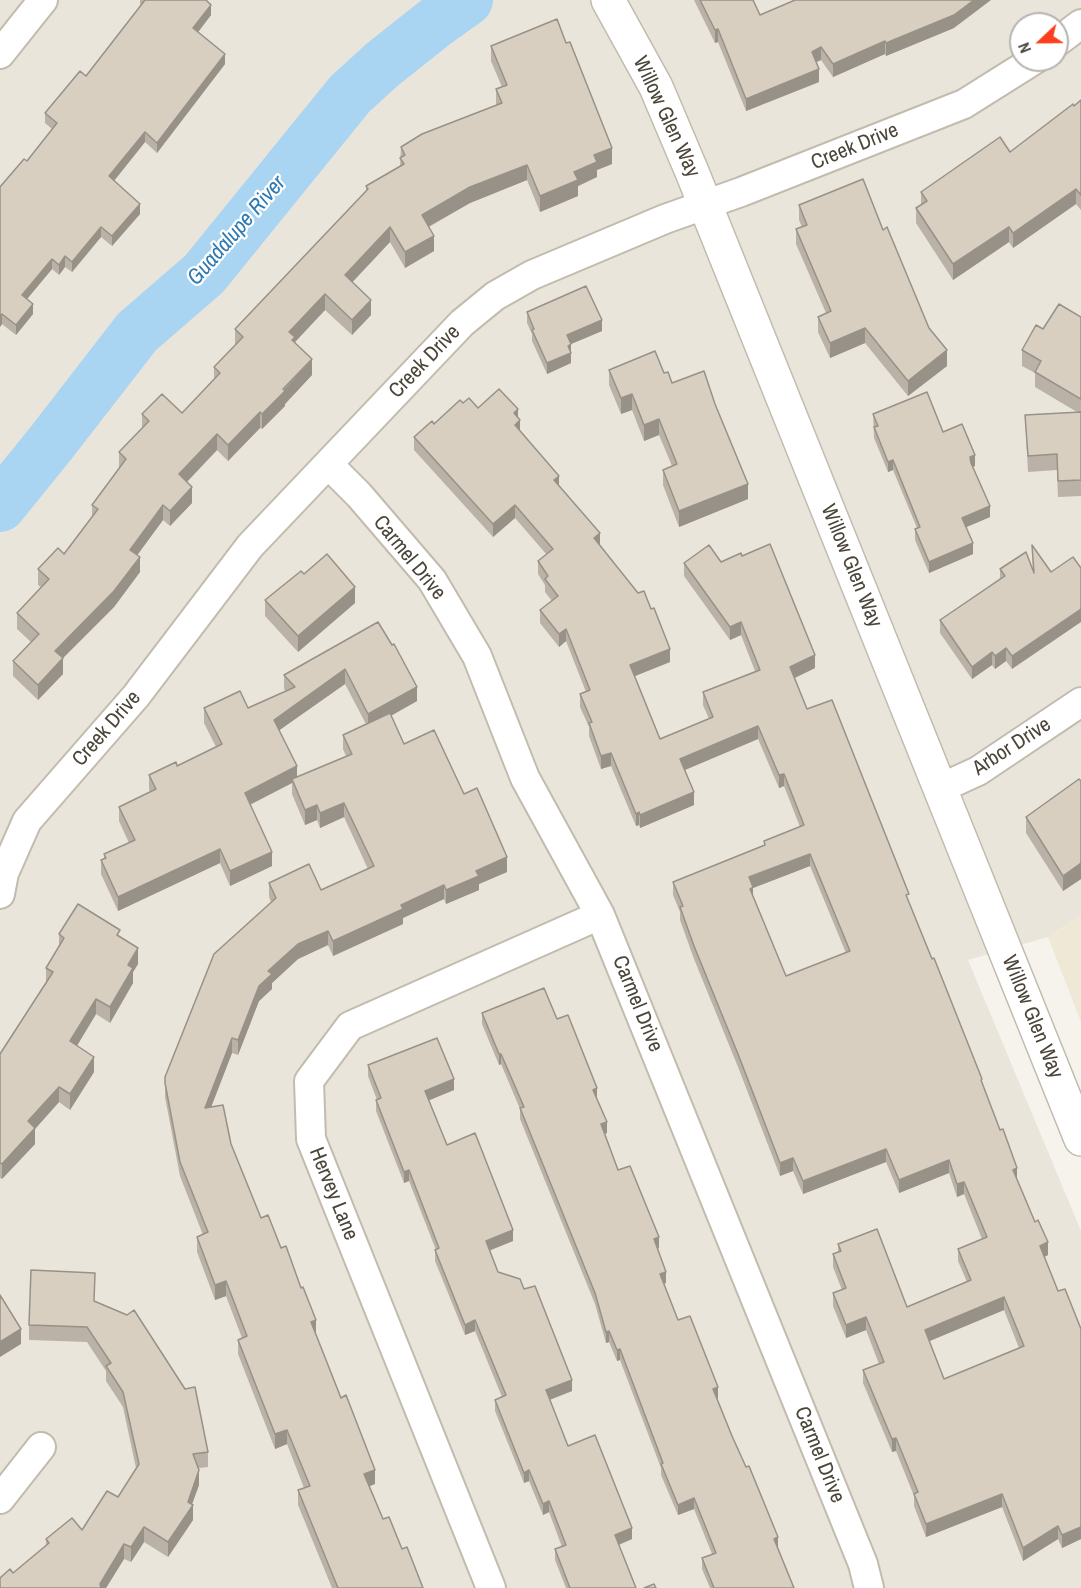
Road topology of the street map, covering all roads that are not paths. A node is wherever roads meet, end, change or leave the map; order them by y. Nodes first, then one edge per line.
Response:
1 (44, 0) edge
2 (608, 0) edge
3 (0, 54) edge
4 (1015, 72) edge
5 (705, 205) junction
6 (328, 464) junction
7 (1081, 702) edge
8 (941, 788) junction
9 (0, 894) edge
10 (600, 915) junction
11 (1081, 1139) edge
12 (41, 1447) dead end
13 (0, 1499) edge
14 (491, 1588) edge
15 (869, 1588) edge

1 - 3 street
2 - 5 street, Willow Glen Way
4 - 5 street, Creek Drive
5 - 6 street, Creek Drive
5 - 8 street, Willow Glen Way
6 - 9 street, Creek Drive
6 - 10 street, Carmel Drive
7 - 8 street, Arbor Drive
8 - 11 street, Willow Glen Way
10 - 14 street, Hervey Lane
10 - 15 street, Carmel Drive
12 - 13 street

